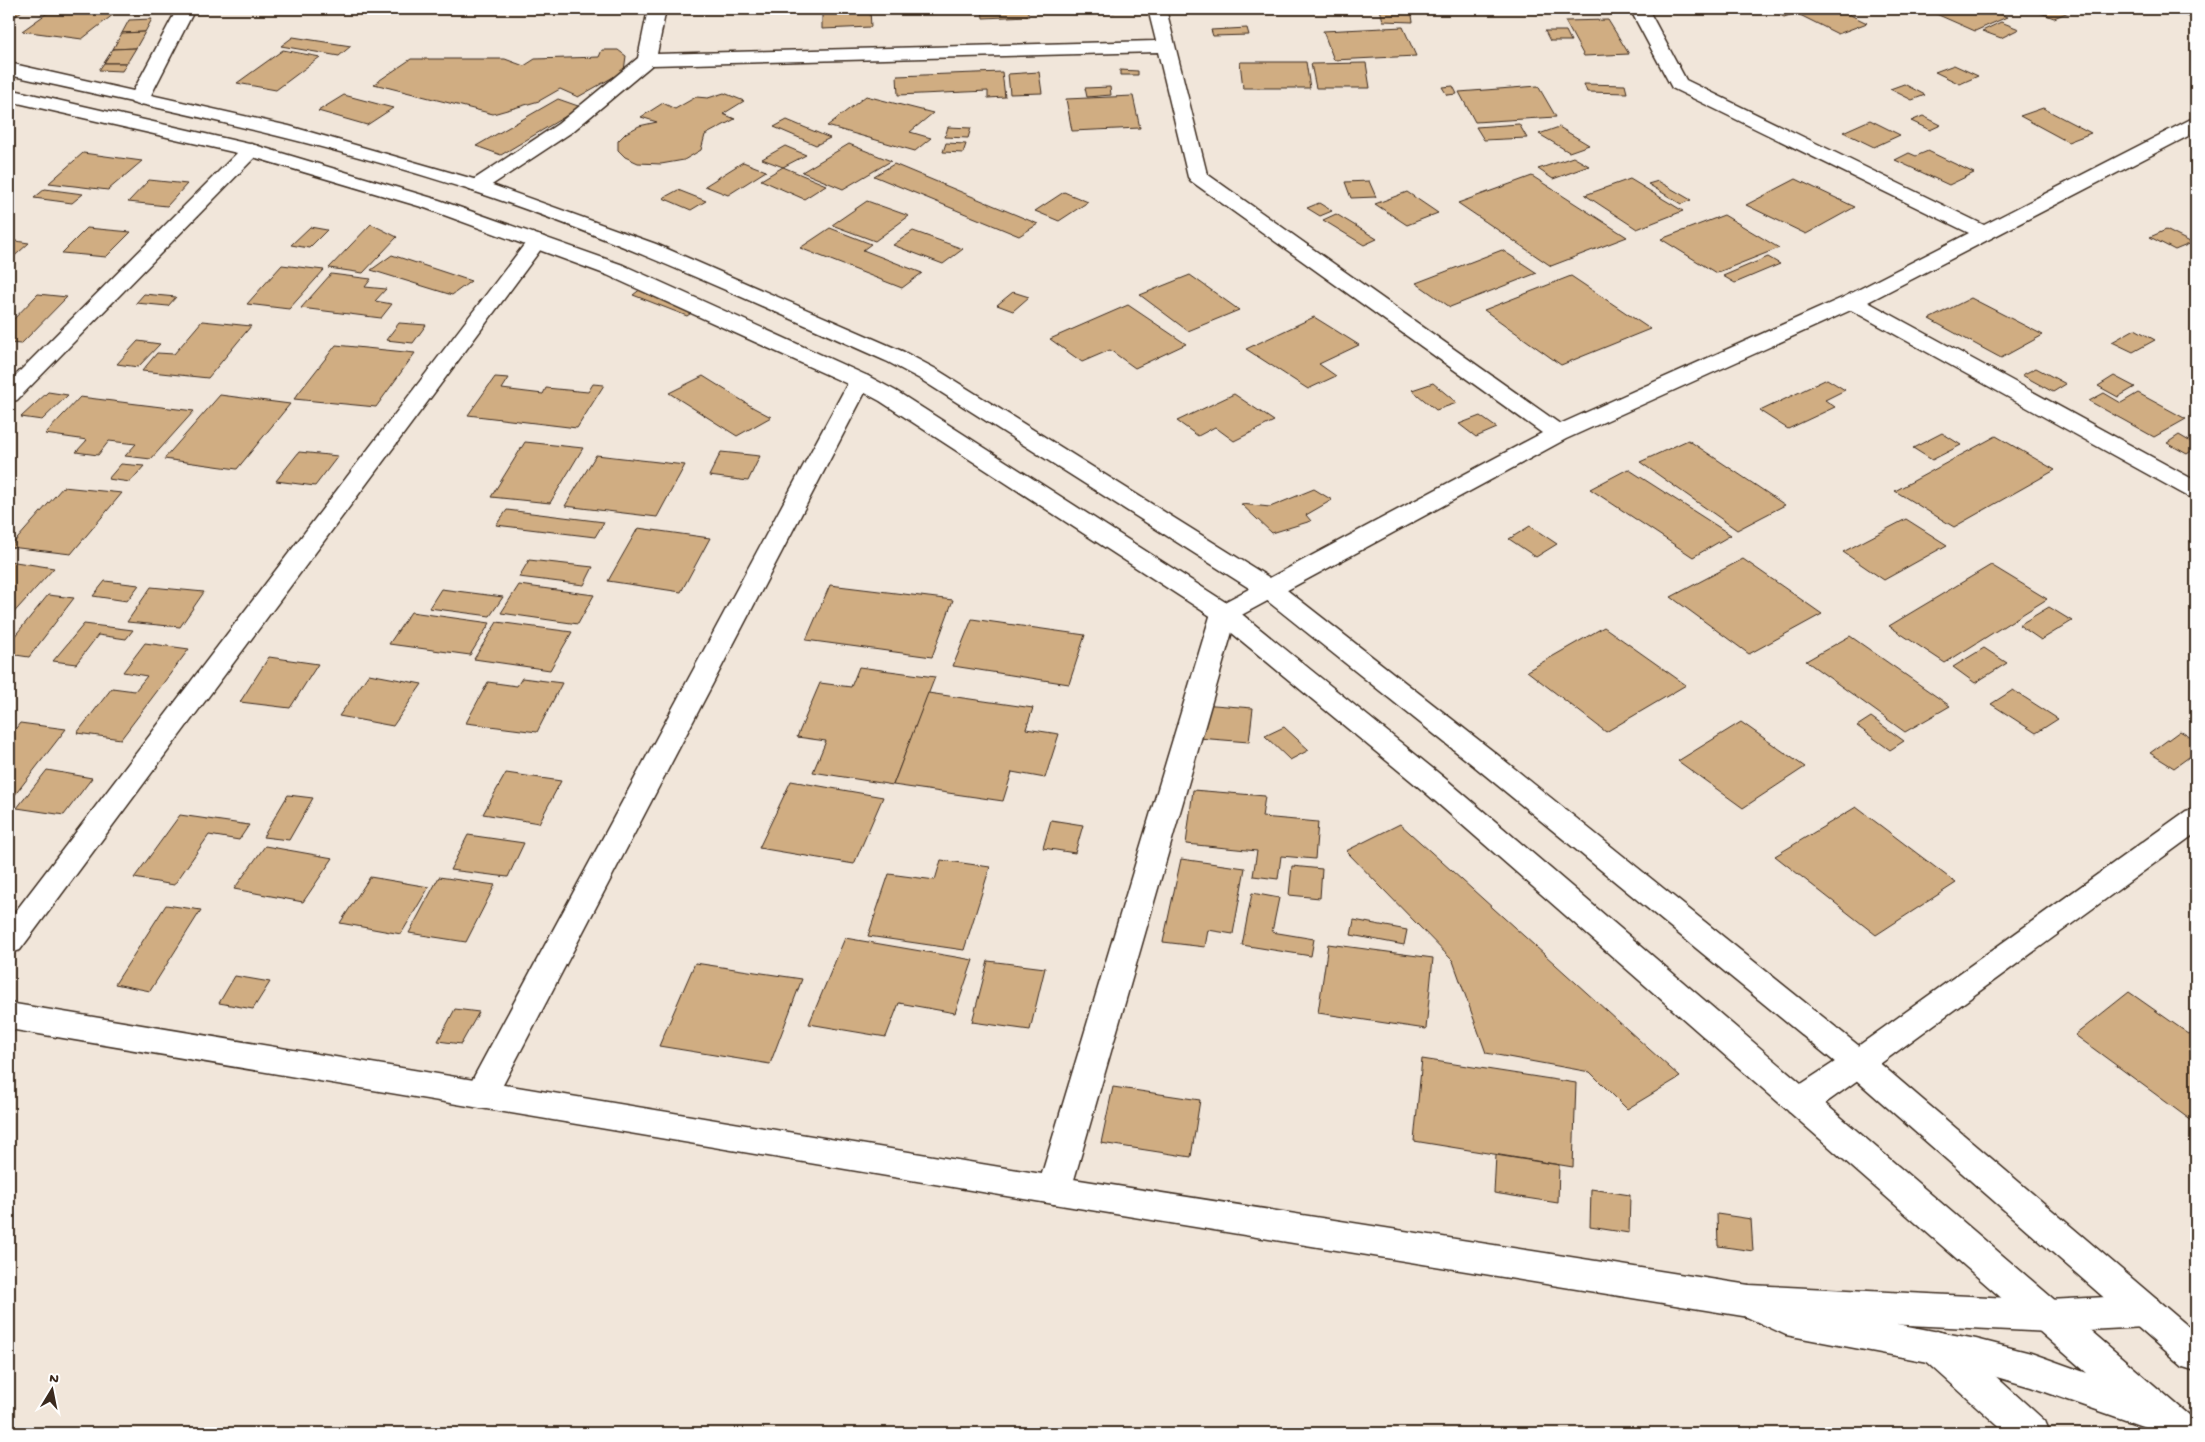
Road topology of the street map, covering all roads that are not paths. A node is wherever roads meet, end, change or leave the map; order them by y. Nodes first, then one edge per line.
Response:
1 (186, 9) edge
2 (657, 9) edge
3 (1157, 9) edge
4 (1639, 9) edge
5 (2187, 9) edge
6 (2196, 12) edge
7 (1166, 46) junction
8 (647, 60) junction
9 (9, 69) edge
10 (9, 95) edge
11 (139, 99) junction
12 (2196, 124) edge
13 (251, 150) junction
14 (477, 186) junction
15 (1984, 233) junction
16 (537, 241) junction
17 (1852, 302) junction
18 (860, 381) junction
19 (9, 396) edge
20 (1558, 434) junction
21 (2196, 491) edge
22 (1268, 589) junction
23 (1224, 613) junction
24 (2196, 818) edge
25 (9, 942) edge
26 (9, 1016) edge
27 (1858, 1063) junction
28 (481, 1095) junction
29 (1801, 1102) junction
30 (1054, 1190) junction
31 (1748, 1301) junction
32 (2145, 1312) junction
33 (2048, 1316) junction
34 (1937, 1347) junction
35 (2196, 1355) edge
36 (2174, 1425) edge
37 (2032, 1433) edge

1 - 11 street
2 - 8 street
3 - 7 street
4 - 15 street
5 - 6 street
7 - 8 street
7 - 20 street
8 - 14 street
9 - 11 street
10 - 13 street
11 - 14 street
12 - 15 street
13 - 16 street
13 - 19 street
14 - 22 street
15 - 17 street
16 - 18 street
16 - 25 street
17 - 20 street
17 - 21 street
18 - 23 street
18 - 28 street
20 - 22 street
22 - 23 street
22 - 27 street
23 - 29 street
23 - 30 street
24 - 27 street
26 - 28 street
27 - 29 street
27 - 32 street
28 - 30 street
29 - 33 street
30 - 31 street
31 - 33 street
31 - 34 street
32 - 33 street
32 - 35 street
33 - 36 street
34 - 36 street
34 - 37 street

